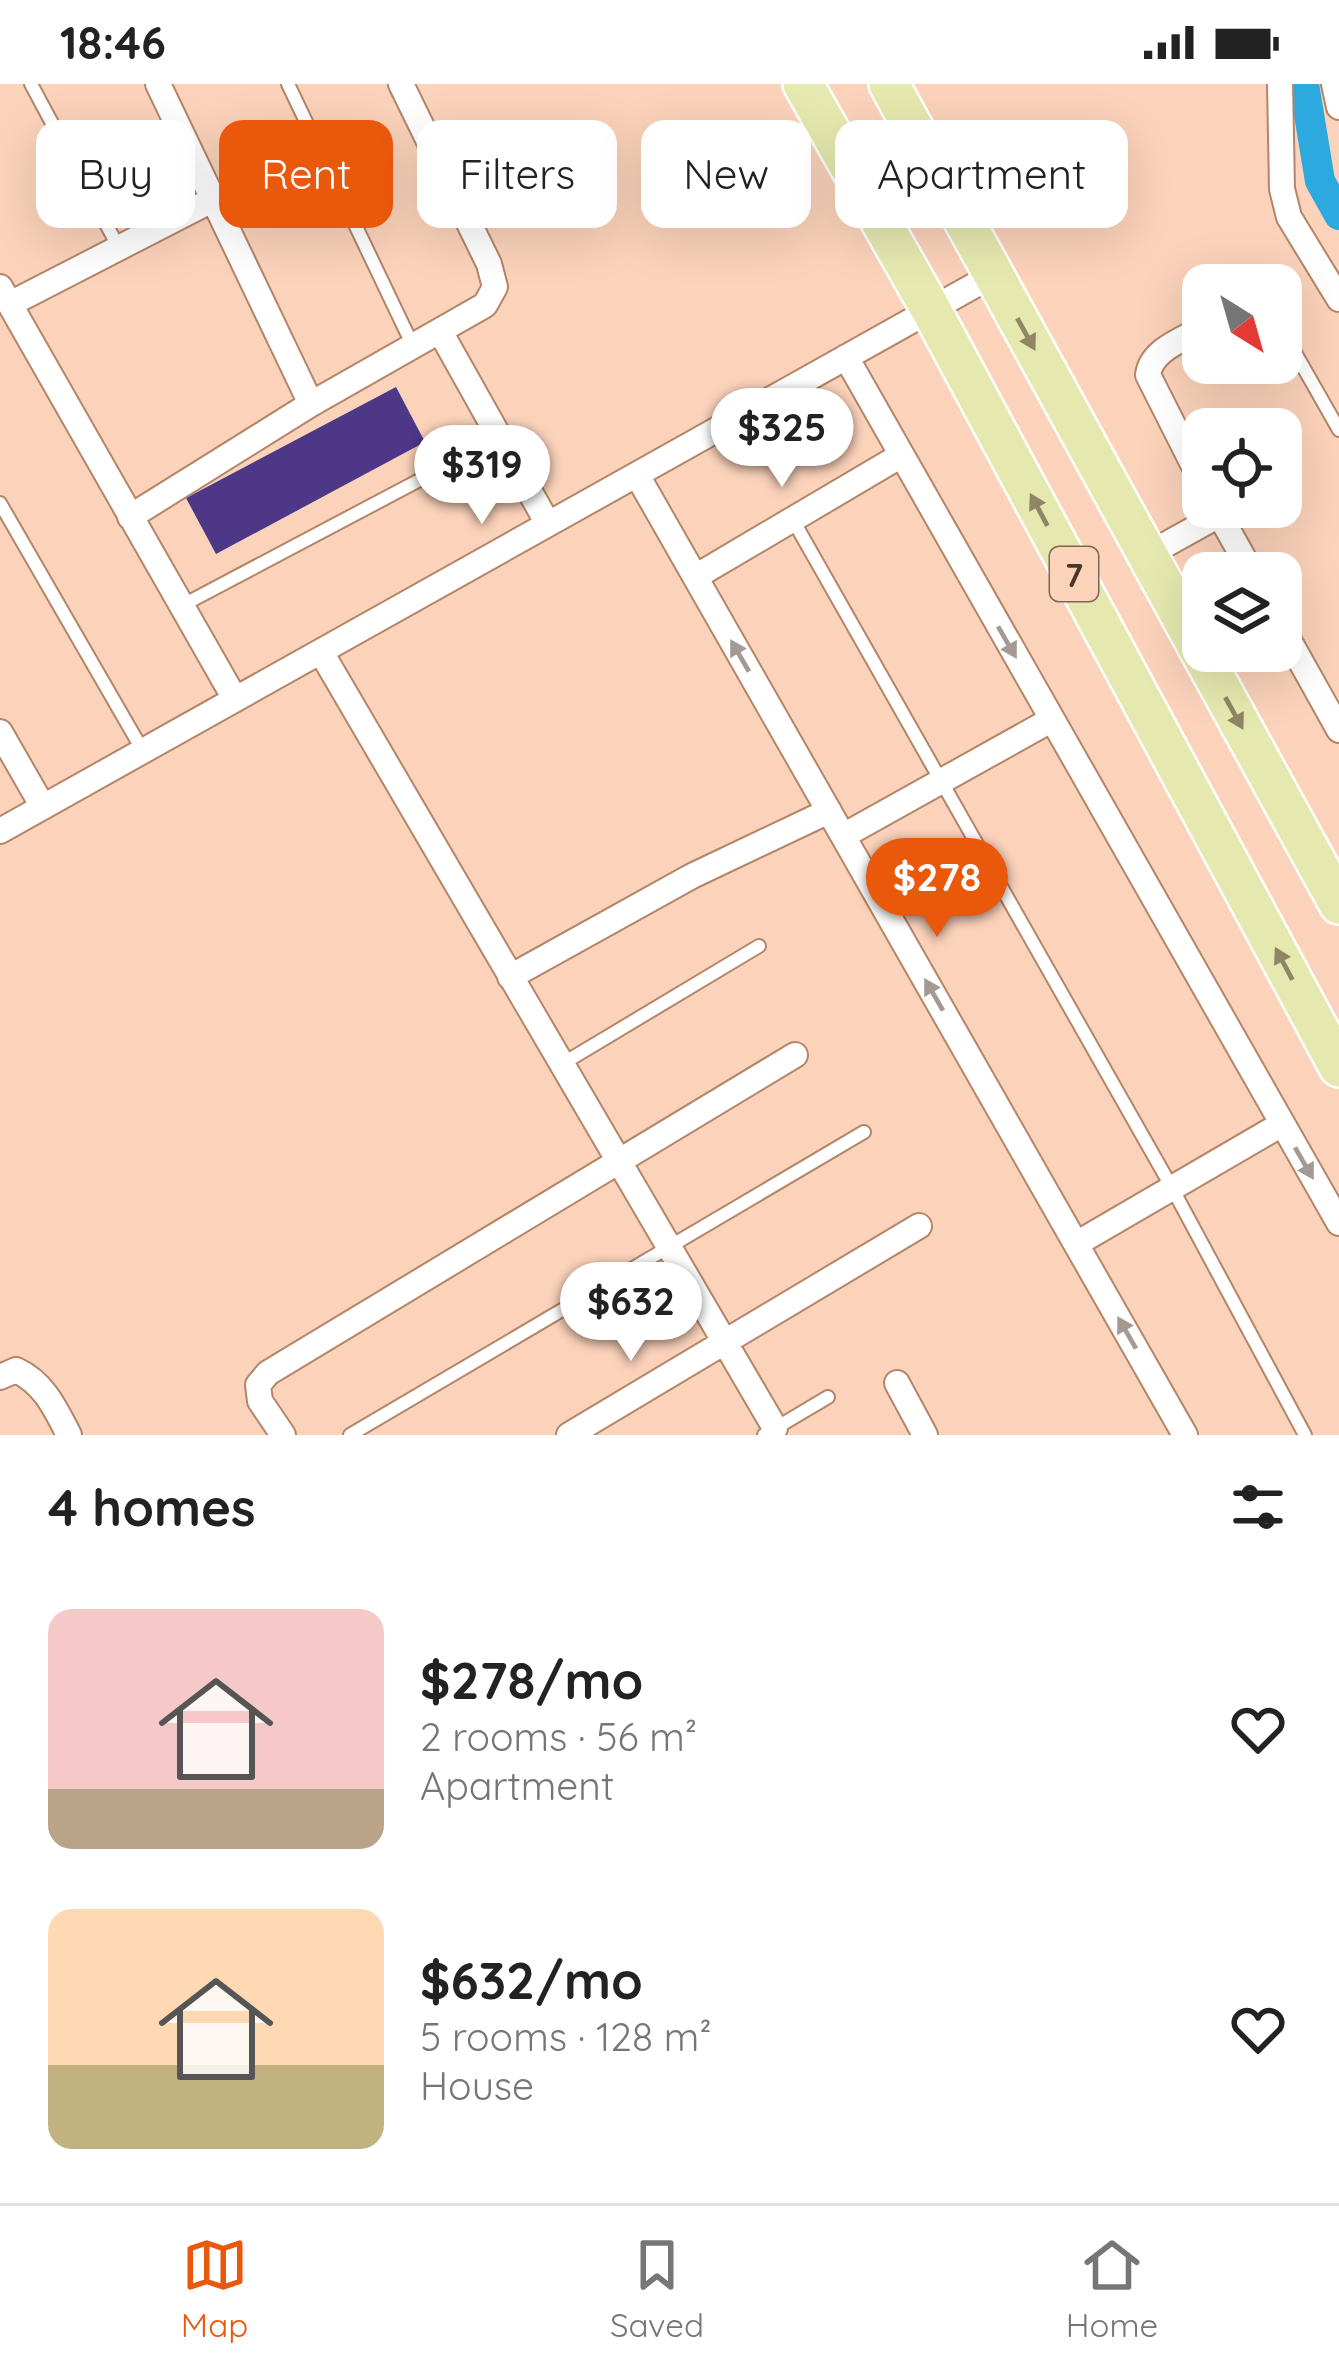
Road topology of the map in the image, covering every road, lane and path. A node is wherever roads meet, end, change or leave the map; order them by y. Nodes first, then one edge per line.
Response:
1 (31, 84) edge
2 (158, 84) edge
3 (289, 84) edge
4 (401, 84) edge
5 (803, 84) edge
6 (889, 84) edge
7 (1280, 84) edge
8 (1334, 84) edge
9 (1339, 107) edge
10 (212, 200) junction
11 (119, 248) junction
12 (993, 274) junction
13 (5, 296) edge
14 (1339, 299) edge
15 (930, 308) junction
16 (441, 333) junction
17 (1182, 340) edge
18 (413, 346) junction
19 (846, 357) junction
20 (1302, 365) edge
21 (311, 404) junction
22 (1339, 430) edge
23 (500, 438) junction
24 (1182, 442) edge
25 (900, 456) junction
26 (637, 475) junction
27 (0, 503) edge
28 (130, 517) junction
29 (792, 519) junction
30 (548, 524) junction
31 (1191, 528) edge
32 (1147, 556) junction
33 (695, 577) junction
34 (182, 606) junction
35 (321, 652) junction
36 (1302, 664) edge
37 (235, 699) junction
38 (1051, 720) junction
39 (1339, 730) edge
40 (0, 732) edge
41 (143, 751) junction
42 (939, 781) junction
43 (43, 807) junction
44 (829, 811) junction
45 (0, 831) edge
46 (843, 836) junction
47 (1339, 904) edge
48 (759, 946) dead end
49 (510, 977) junction
50 (795, 1055) dead end
51 (561, 1065) junction
52 (1339, 1067) edge
53 (1282, 1124) junction
54 (864, 1132) dead end
55 (618, 1163) junction
56 (1171, 1186) junction
57 (1339, 1223) edge
58 (919, 1226) dead end
59 (1076, 1244) junction
60 (667, 1248) junction
61 (723, 1344) junction
62 (0, 1377) edge
63 (897, 1383) dead end
64 (828, 1397) dead end
65 (769, 1432) edge
66 (69, 1435) edge
67 (283, 1435) edge
68 (350, 1435) edge
69 (568, 1435) edge
70 (925, 1435) edge
71 (1185, 1435) edge
72 (1305, 1435) edge

1 - 11 lane
2 - 10 street
3 - 18 lane
4 - 16 street
5 - 15 main road, 7
6 - 12 main road, 7
7 - 14 street
8 - 9 street
10 - 11 street
10 - 21 street
11 - 13 street
12 - 15 street
12 -> 32 main road, 7
13 - 28 street
15 - 19 street
52 -> 15 main road, 7
16 - 18 street
16 - 23 street
17 - 24 street
18 - 21 street
19 - 25 street
19 - 26 street
20 - 22 lane
21 - 28 street
23 - 30 street
23 - 34 lane
25 - 29 street
25 -> 38 street
26 - 30 street
26 - 33 street
27 - 41 lane
28 - 34 street
29 - 33 street
29 - 42 lane
30 - 35 street
31 - 32 street
32 -> 47 main road, 7
44 -> 33 street
34 - 37 street
35 - 37 street
35 - 49 street
36 - 39 street
37 - 41 street
38 - 42 street
38 - 53 street
40 - 43 street
41 - 43 street
42 - 46 street
42 - 56 lane
43 - 45 street
44 - 46 street
44 - 49 street
59 -> 46 street
48 - 51 lane
49 - 51 street
50 - 55 street
51 - 55 street
53 - 56 street
53 -> 57 street
54 - 60 lane
55 - 60 street
55 - 67 street
56 - 59 street
56 - 72 lane
58 - 61 street
71 -> 59 street
60 - 61 street
60 - 68 lane
61 - 65 street
61 - 69 street
62 - 66 street
63 - 70 street
64 - 65 lane

